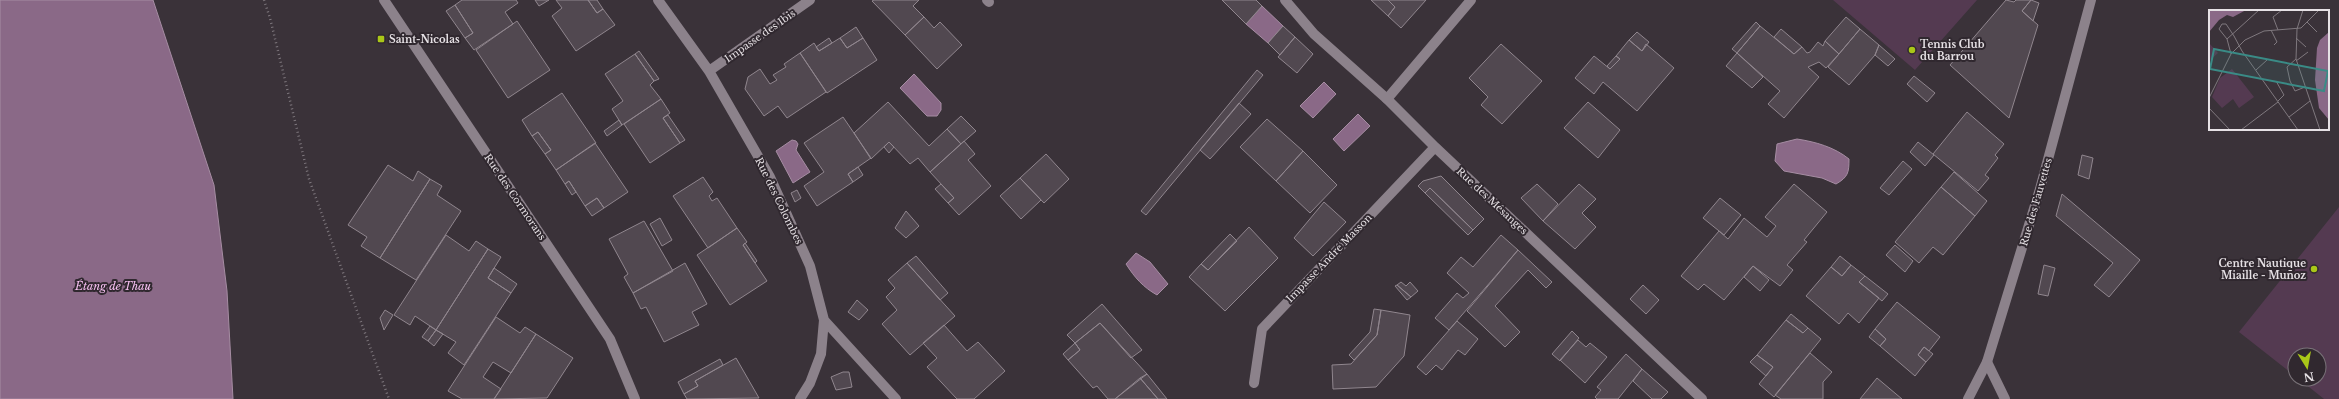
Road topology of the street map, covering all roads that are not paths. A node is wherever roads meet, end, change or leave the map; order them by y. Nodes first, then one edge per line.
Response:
1 (384, 0) edge
2 (658, 0) edge
3 (810, 0) edge
4 (1284, 0) edge
5 (1471, 0) edge
6 (2091, 0) edge
7 (710, 71) junction
8 (1387, 99) junction
9 (1435, 147) junction
10 (824, 320) junction
11 (1987, 362) junction
12 (1254, 383) dead end
13 (635, 399) edge
14 (800, 399) edge
15 (896, 399) edge
16 (1702, 399) edge
17 (1968, 399) edge
18 (2005, 399) edge

1 - 13 street, Rue des Cormorans
2 - 7 street, Rue des Colombes
3 - 7 street, Impasse des Ibis
4 - 8 street, Rue des Mésanges
5 - 8 street
6 - 11 street, Rue des Fauvettes
7 - 10 street, Rue des Colombes
8 - 9 street, Rue des Mésanges
9 - 12 street, Impasse André Masson
9 - 16 street, Rue des Mésanges
10 - 14 street, Rue des Colombes
10 - 15 street
11 - 17 street, Rue des Fauvettes
11 - 18 street

